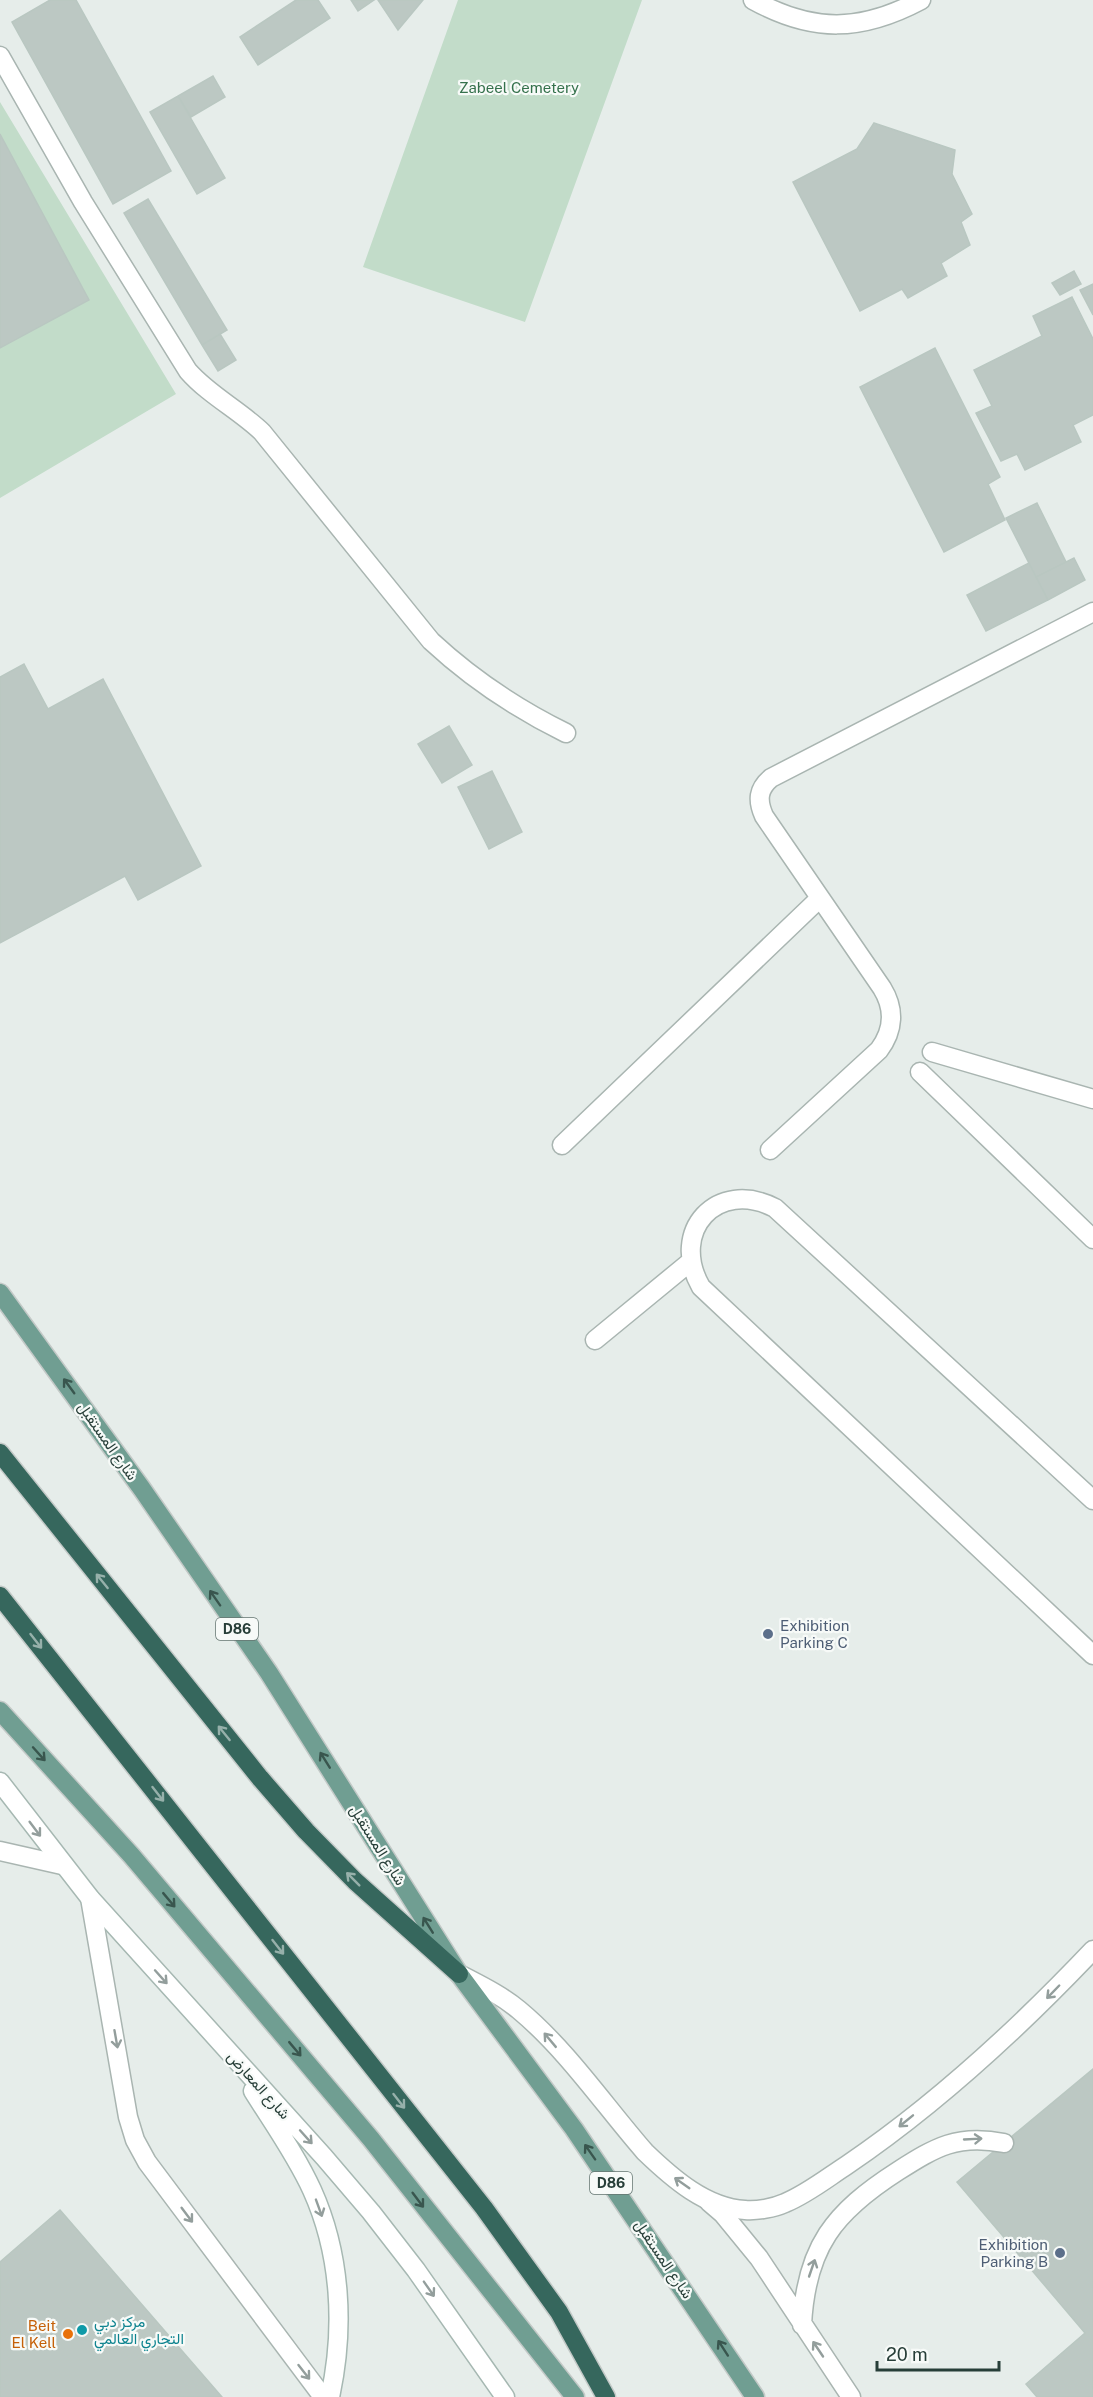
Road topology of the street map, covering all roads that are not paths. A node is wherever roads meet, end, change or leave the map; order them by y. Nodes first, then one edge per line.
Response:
1 (753, 0) edge
2 (921, 0) edge
3 (0, 56) edge
4 (1093, 612) edge
5 (566, 733) dead end
6 (820, 898) junction
7 (932, 1052) dead end
8 (920, 1072) dead end
9 (1093, 1099) edge
10 (562, 1144) dead end
11 (770, 1150) dead end
12 (1093, 1239) edge
13 (690, 1262) junction
14 (0, 1293) edge
15 (595, 1340) dead end
16 (0, 1453) edge
17 (1093, 1500) edge
18 (0, 1596) edge
19 (1093, 1654) edge
20 (0, 1711) edge
21 (0, 1782) edge
22 (0, 1851) edge
23 (62, 1865) junction
24 (90, 1898) junction
25 (1093, 1950) edge
26 (459, 1974) junction
27 (226, 2049) junction
28 (1004, 2143) dead end
29 (709, 2202) junction
30 (802, 2325) junction
31 (323, 2397) edge
32 (330, 2397) edge
33 (505, 2397) edge
34 (575, 2397) edge
35 (606, 2397) edge
36 (755, 2397) edge
37 (851, 2397) edge

1 - 2 street
3 - 5 street
4 - 6 street
6 - 10 street
6 - 11 street
7 - 9 street
8 - 12 street
13 - 15 street
13 - 17 street
13 - 19 street
26 -> 14 main road, شارع المستقبل / D86
26 -> 16 highway
18 -> 35 highway
20 -> 34 main road
21 -> 23 street, شارع المعارض
22 - 23 street
23 - 24 street, شارع المعارض
24 -> 27 street, شارع المعارض
24 -> 31 street
25 -> 29 street
29 -> 26 street
36 -> 26 main road, شارع المستقبل / D86
27 -> 32 street
27 -> 33 street, شارع المعارض
30 -> 28 street
29 - 30 street
37 -> 30 street

